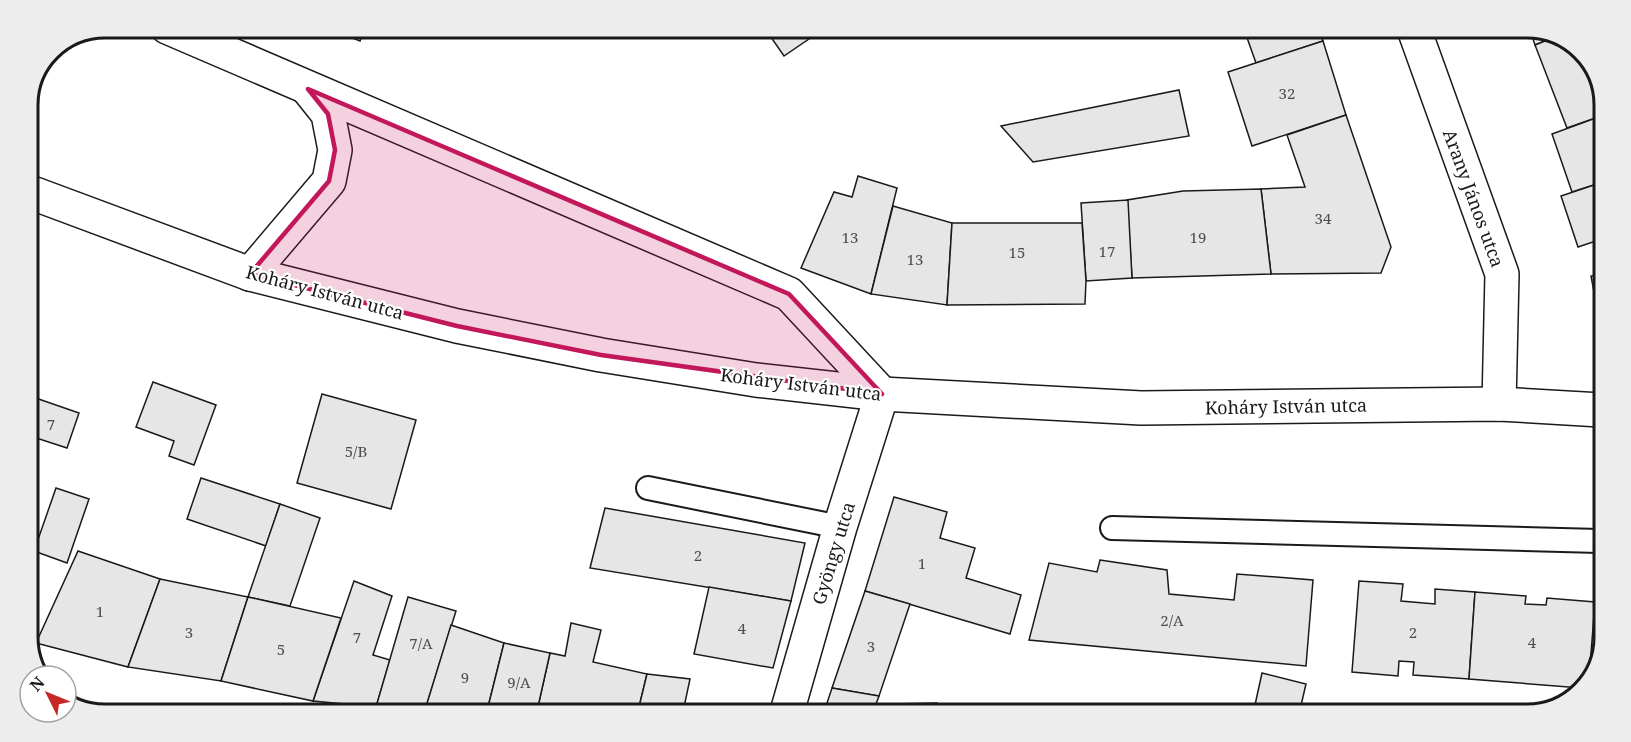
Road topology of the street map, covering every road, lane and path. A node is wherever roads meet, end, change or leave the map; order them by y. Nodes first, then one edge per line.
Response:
1 (192, 38) edge
2 (1417, 38) edge
3 (308, 88) junction
4 (38, 195) edge
5 (250, 274) junction
6 (882, 394) junction
7 (1499, 404) junction
8 (1594, 410) edge
9 (648, 488) dead end
10 (840, 527) junction
11 (1112, 528) dead end
12 (1594, 541) edge
13 (789, 705) edge

1 - 3 street
2 - 7 street, Arany János utca
3 - 5 street
3 - 6 street
4 - 5 street, Koháry István utca
5 - 6 street, Koháry István utca
6 - 7 street, Koháry István utca
6 - 10 street, Gyöngy utca
7 - 8 street, Koháry István utca
9 - 10 lane
10 - 13 street, Gyöngy utca
11 - 12 lane

